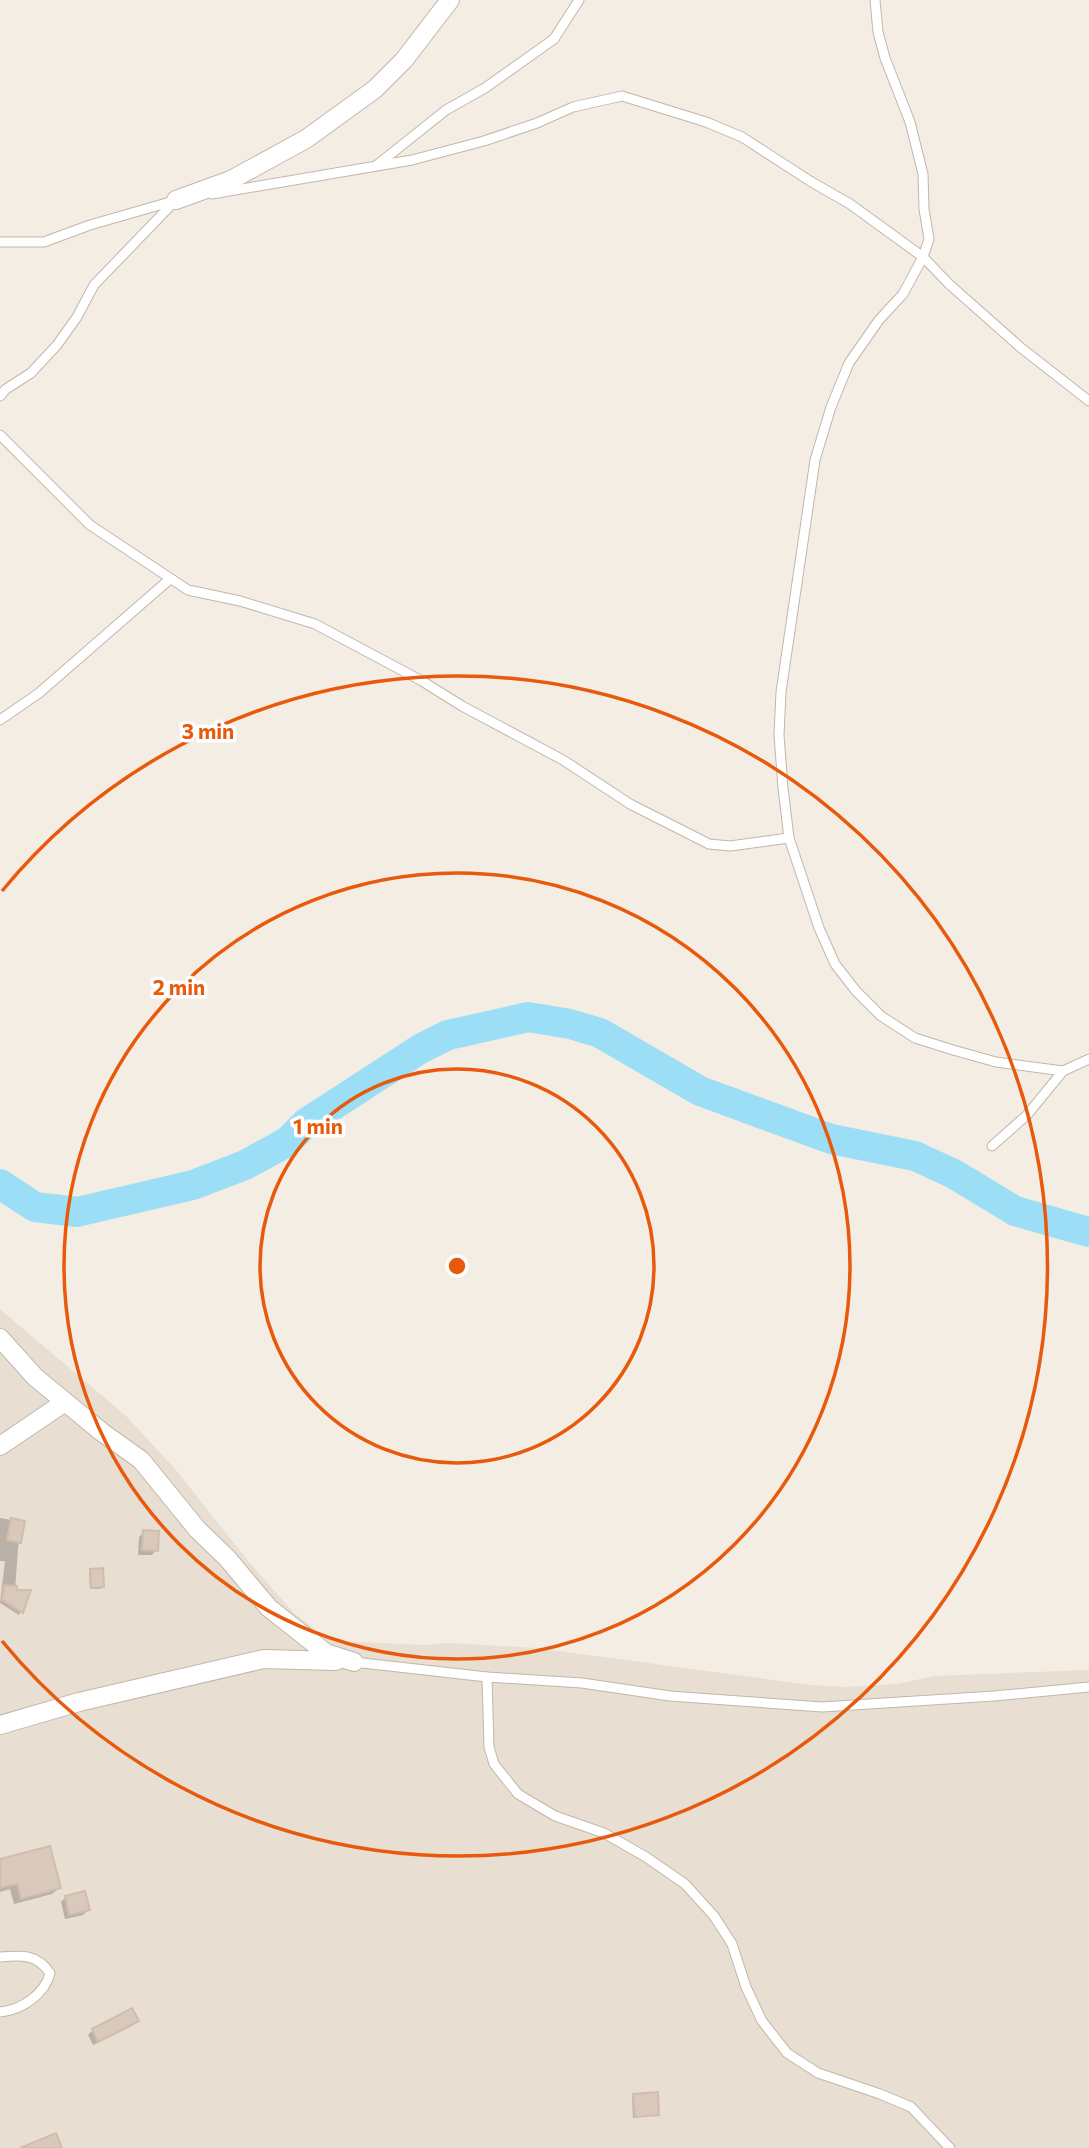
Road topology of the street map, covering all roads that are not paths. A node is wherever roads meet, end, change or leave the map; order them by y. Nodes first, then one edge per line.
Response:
1 (450, 0) edge
2 (579, 0) edge
3 (876, 0) edge
4 (376, 166) junction
5 (176, 200) junction
6 (0, 242) edge
7 (923, 257) junction
8 (0, 396) edge
9 (1089, 401) edge
10 (0, 435) edge
11 (170, 579) junction
12 (0, 720) edge
13 (789, 838) junction
14 (1089, 1059) edge
15 (1063, 1071) junction
16 (992, 1146) dead end
17 (0, 1338) edge
18 (65, 1402) junction
19 (0, 1446) edge
20 (354, 1662) junction
21 (487, 1677) junction
22 (1089, 1687) edge
23 (0, 1725) edge
24 (0, 1958) edge
25 (0, 2012) edge
26 (950, 2148) edge

1 - 5 street
2 - 4 lane
3 - 7 lane
4 - 5 lane
4 - 7 lane
5 - 6 lane
5 - 8 lane
7 - 9 lane
7 - 13 lane
10 - 11 lane
11 - 12 lane
11 - 13 lane
13 - 15 lane
14 - 15 lane
15 - 16 lane
17 - 18 street
18 - 19 street
18 - 20 street
20 - 21 lane
20 - 23 street
21 - 22 lane
21 - 26 lane
24 - 25 lane

